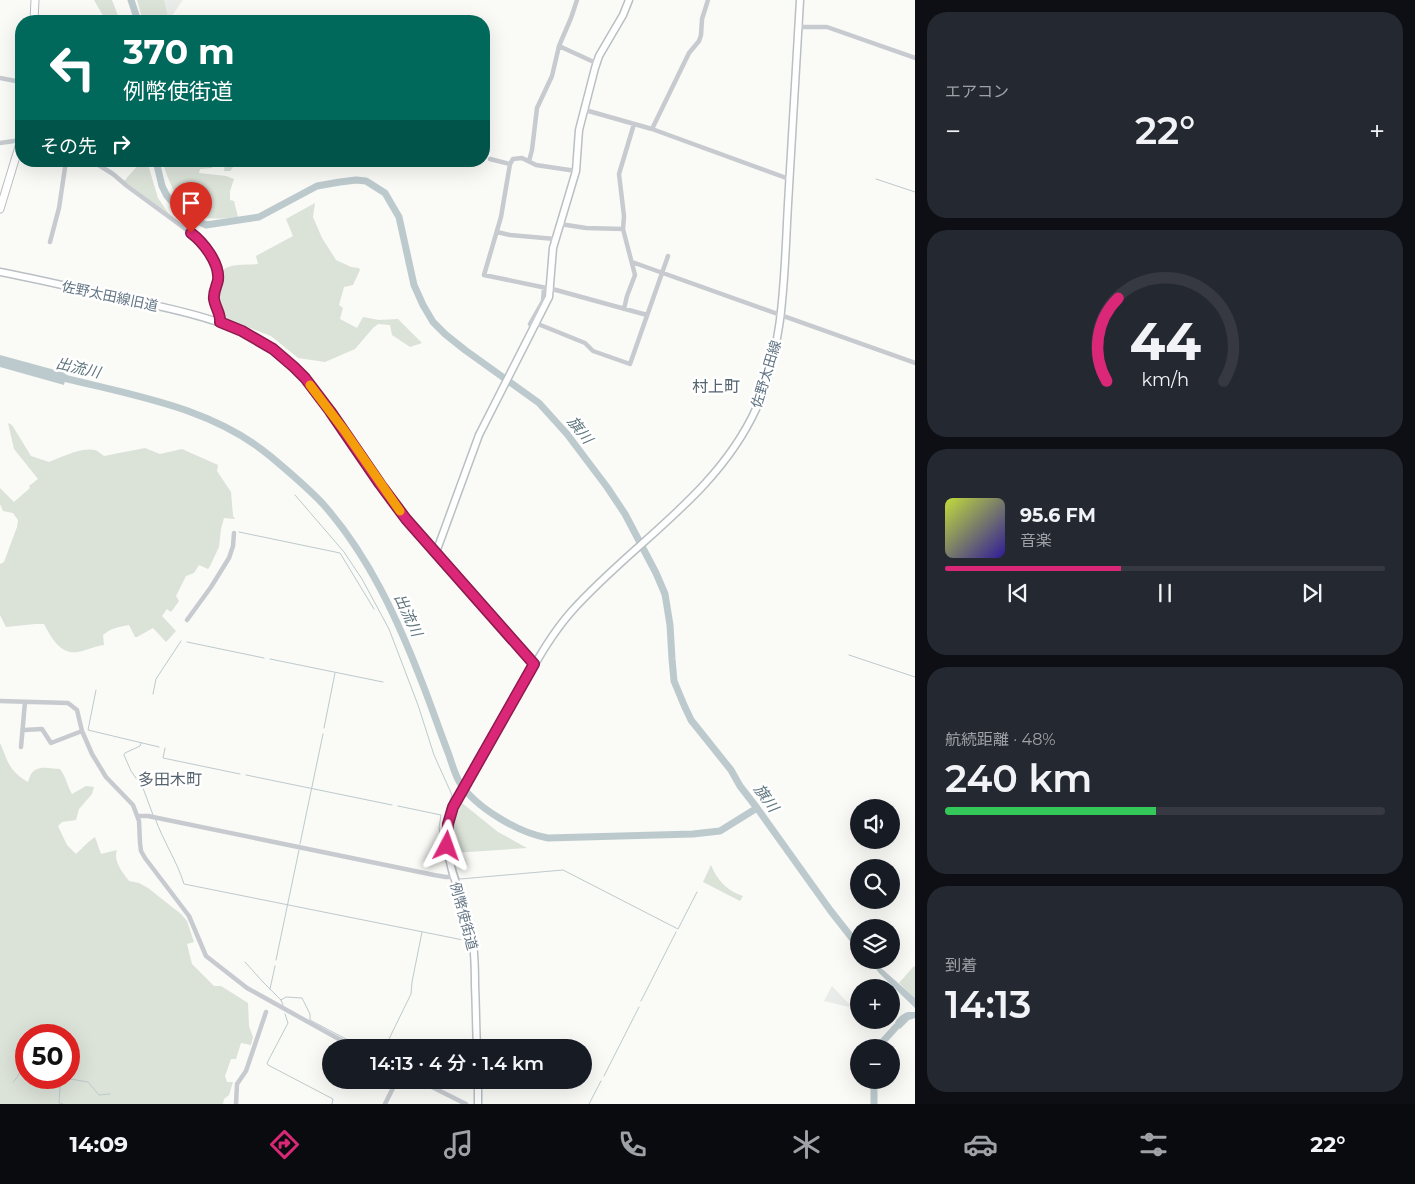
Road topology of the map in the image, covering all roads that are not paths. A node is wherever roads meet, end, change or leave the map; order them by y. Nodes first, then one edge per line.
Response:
1 (35, 0) edge
2 (577, 0) edge
3 (629, 0) edge
4 (708, 0) edge
5 (800, 0) edge
6 (34, 15) edge
7 (798, 27) junction
8 (559, 46) junction
9 (915, 58) edge
10 (596, 63) junction
11 (0, 78) edge
12 (15, 81) edge
13 (585, 110) junction
14 (634, 124) junction
15 (652, 129) junction
16 (15, 141) edge
17 (0, 143) edge
18 (490, 159) dead end
19 (15, 160) edge
20 (529, 161) junction
21 (510, 164) junction
22 (65, 167) edge
23 (102, 167) edge
24 (576, 171) junction
25 (789, 179) junction
26 (0, 209) edge
27 (560, 224) junction
28 (623, 228) junction
29 (496, 232) junction
30 (555, 238) junction
31 (50, 242) dead end
32 (668, 256) dead end
33 (632, 262) junction
34 (0, 272) edge
35 (662, 272) junction
36 (547, 288) junction
37 (624, 309) junction
38 (780, 315) junction
39 (647, 316) junction
40 (220, 322) junction
41 (915, 363) edge
42 (234, 533) dead end
43 (434, 552) junction
44 (187, 620) dead end
45 (534, 664) junction
46 (0, 701) edge
47 (25, 702) junction
48 (24, 730) junction
49 (82, 731) junction
50 (21, 747) dead end
51 (138, 816) junction
52 (454, 877) junction
53 (266, 1012) dead end
54 (339, 1039) edge
55 (477, 1039) edge
56 (392, 1089) edge
57 (436, 1089) edge
58 (478, 1089) edge
59 (236, 1104) edge
60 (384, 1104) edge
61 (466, 1104) edge
62 (478, 1104) edge

1 - 6 main road
2 - 8 street
3 - 10 street
4 - 15 street
5 - 7 street, 佐野太田線
7 - 9 street
7 - 25 street, 佐野太田線
8 - 10 street
8 - 20 street
10 - 13 street
11 - 12 street
13 - 14 street
13 - 24 street
14 - 15 street
14 - 28 street
15 - 25 street
16 - 17 street
18 - 21 street
19 - 26 main road
20 - 21 street
20 - 24 street
21 - 29 street
22 - 31 street
23 - 40 street
24 - 27 street
25 - 38 street, 佐野太田線
27 - 28 street
27 - 30 street
28 - 33 street
29 - 30 street
29 - 36 street
30 - 36 street
32 - 35 street
33 - 35 street
33 - 37 street
34 - 40 street, 佐野太田線旧道
35 - 38 street
35 - 39 street
36 - 37 street
36 - 39 street
36 - 43 street
37 - 39 street
38 - 41 street
38 - 45 street, 佐野太田線
40 - 43 street
42 - 44 street
43 - 45 street
45 - 52 street, 例幣使街道
46 - 47 street
47 - 48 street
47 - 49 street
48 - 49 street
48 - 50 street
49 - 51 street
51 - 52 street
51 - 54 street
52 - 55 street, 例幣使街道
53 - 59 street
56 - 60 street
57 - 61 street
58 - 62 street

